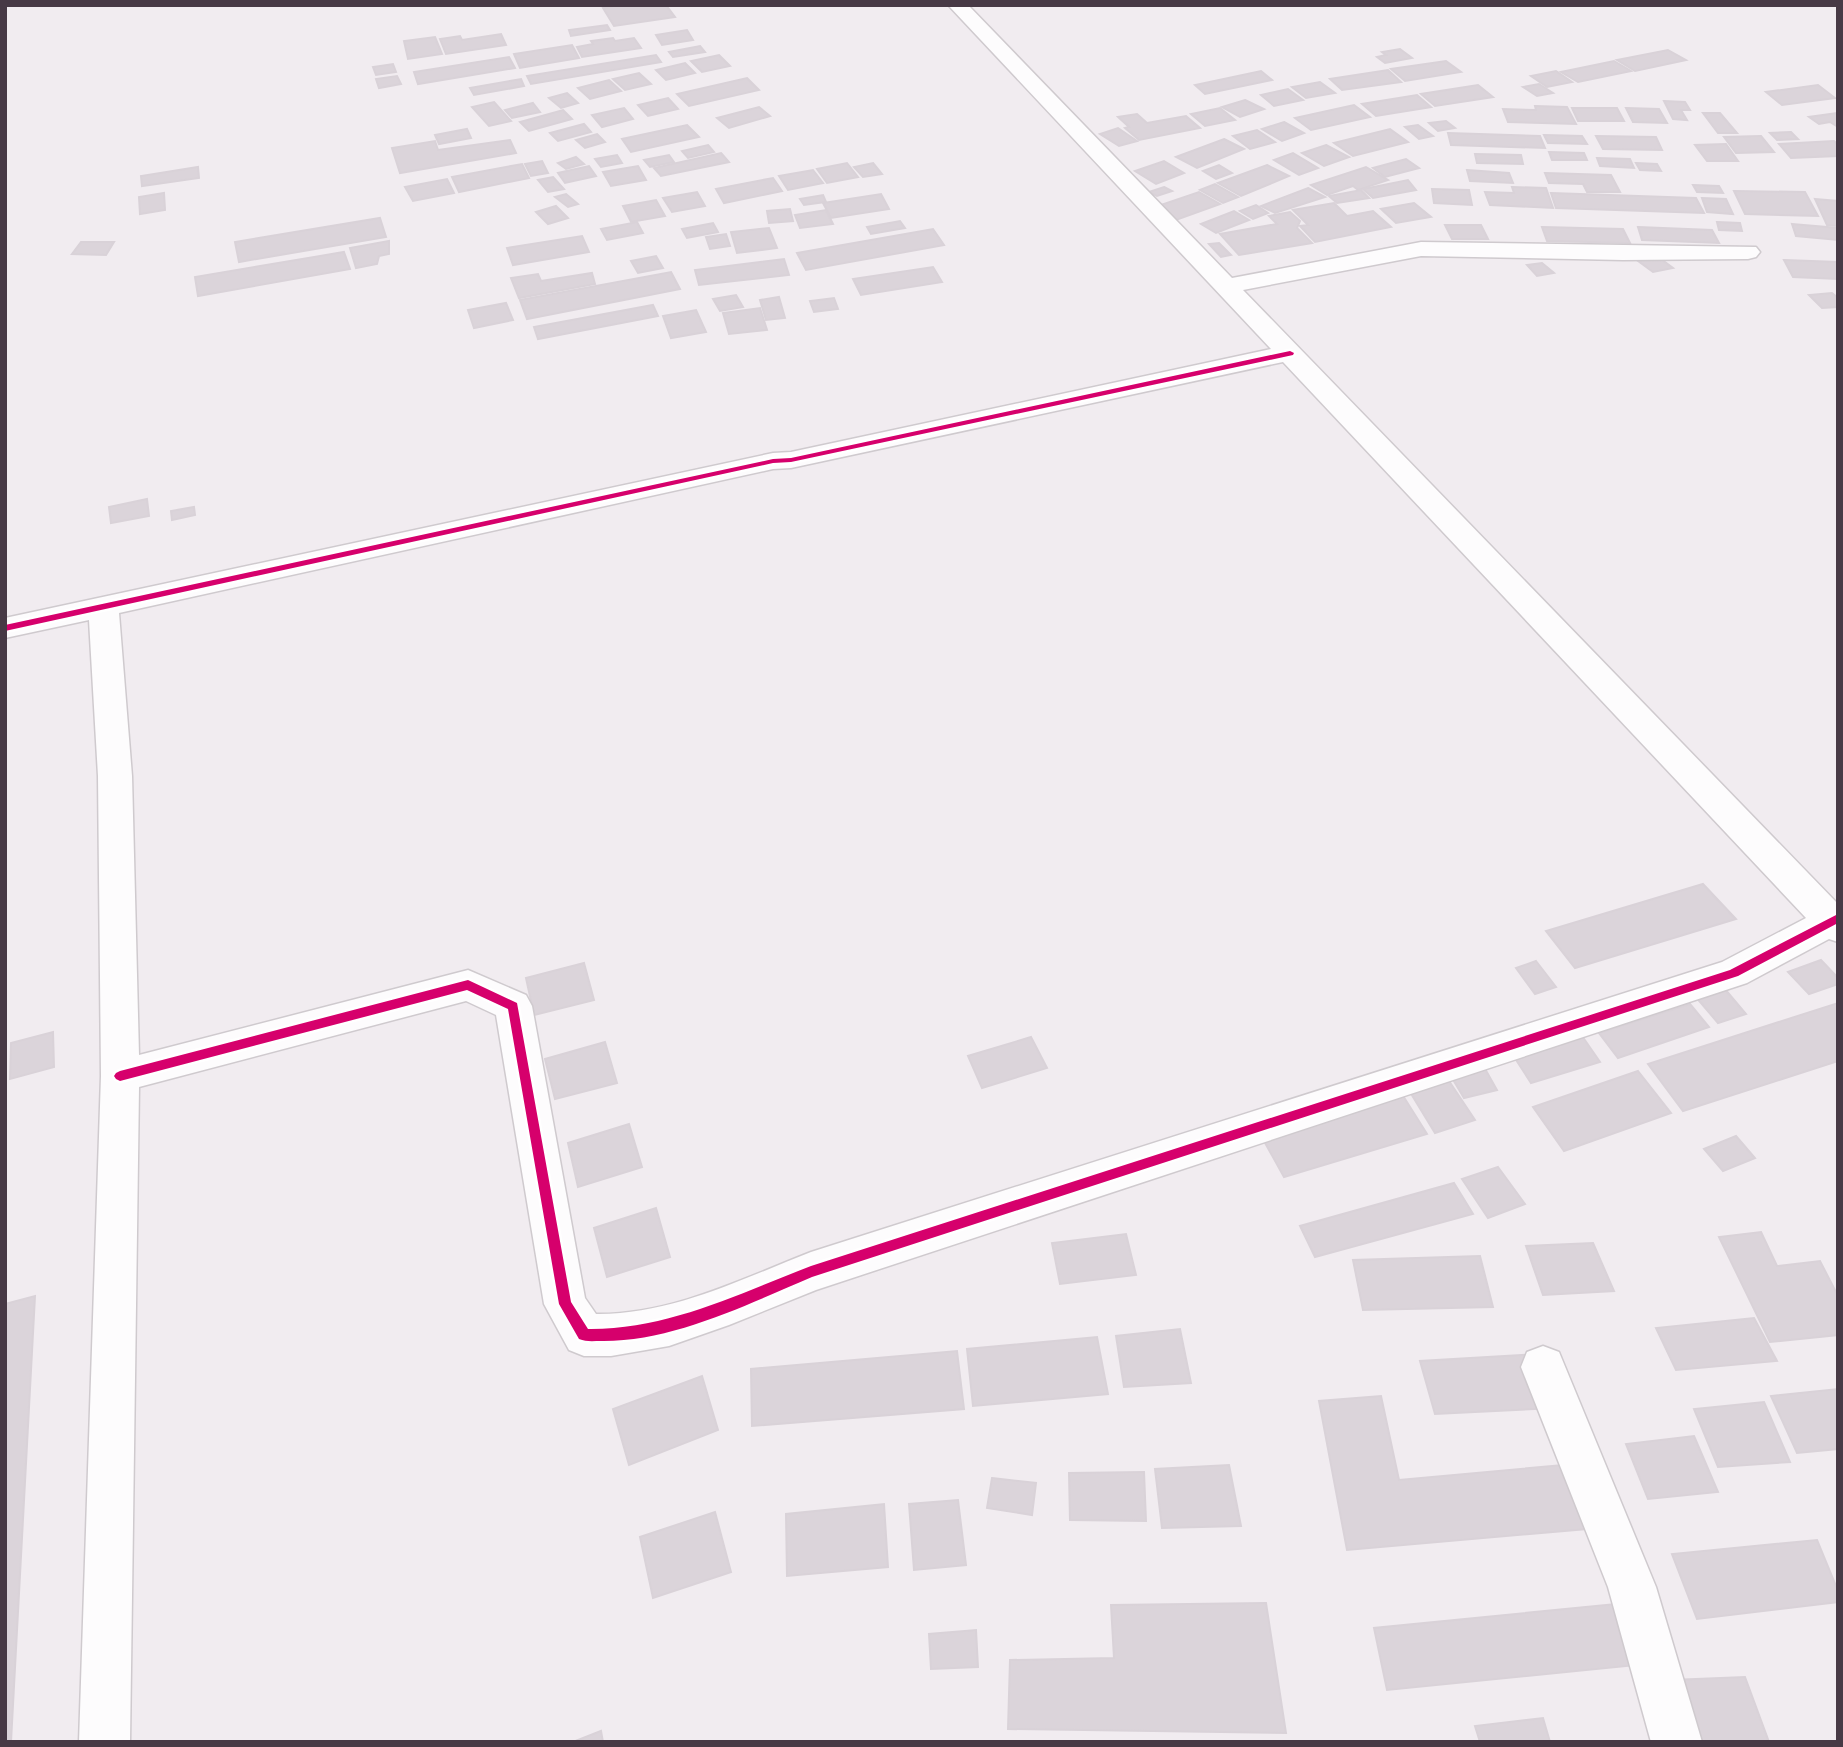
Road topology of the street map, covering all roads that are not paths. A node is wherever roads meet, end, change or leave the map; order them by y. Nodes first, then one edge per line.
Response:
1 (957, 5) edge
2 (1748, 252) dead end
3 (1227, 286) junction
4 (1290, 353) junction
5 (103, 607) junction
6 (5, 628) edge
7 (1835, 922) edge
8 (120, 1076) junction
9 (1543, 1367) dead end
10 (104, 1742) edge
11 (1677, 1742) edge

1 - 3 street
2 - 3 street
3 - 4 street
4 - 5 street
4 - 7 street
5 - 6 street
5 - 8 street
7 - 8 street
8 - 10 street
9 - 11 street

